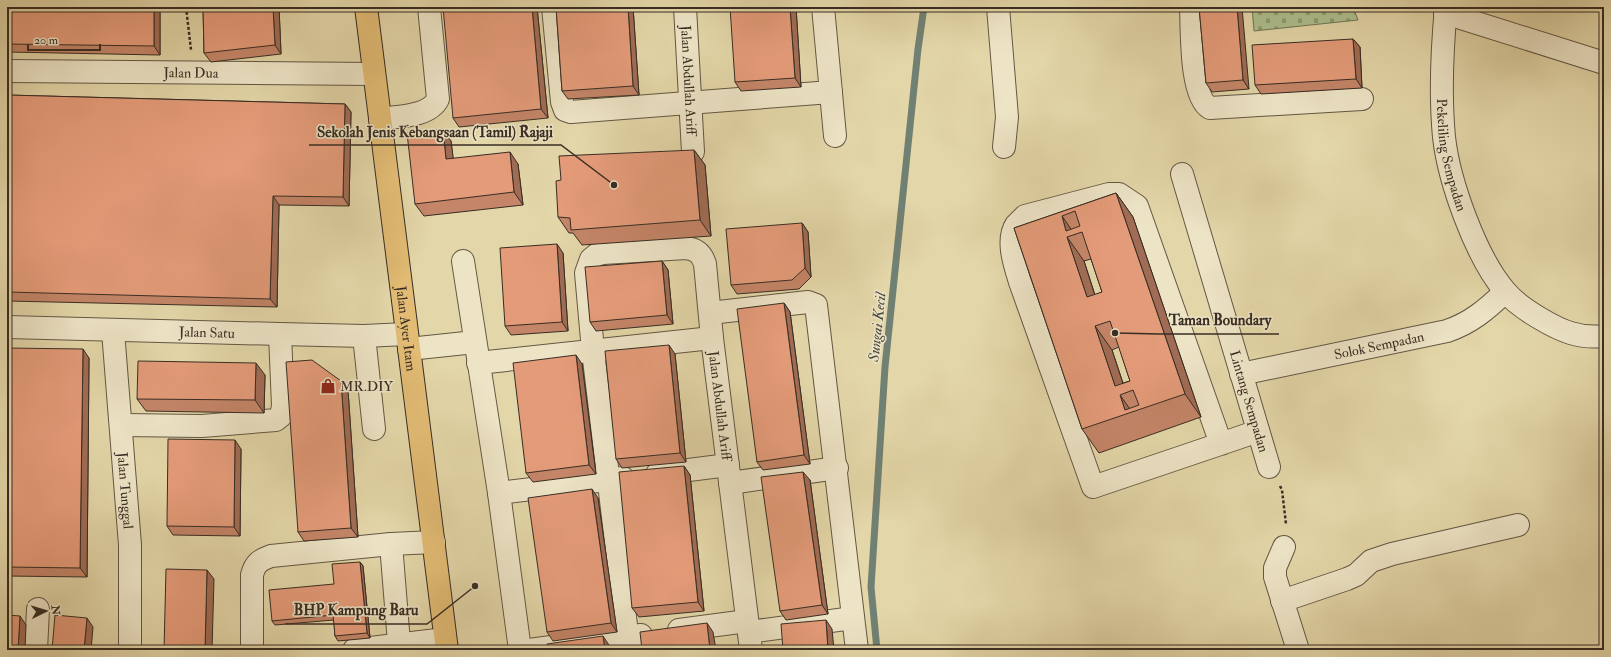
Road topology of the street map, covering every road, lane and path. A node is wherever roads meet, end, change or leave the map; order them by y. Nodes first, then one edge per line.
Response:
1 (186, 7) edge
2 (366, 7) edge
3 (429, 7) edge
4 (553, 7) edge
5 (684, 7) edge
6 (823, 7) edge
7 (998, 7) edge
8 (1191, 7) edge
9 (1446, 10) edge
10 (1604, 63) edge
11 (7, 71) edge
12 (194, 73) junction
13 (374, 74) junction
14 (831, 92) junction
15 (1362, 99) dead end
16 (690, 102) junction
17 (380, 119) junction
18 (834, 136) dead end
19 (1004, 147) dead end
20 (693, 152) edge
21 (1182, 174) dead end
22 (463, 261) dead end
23 (1505, 292) junction
24 (710, 313) junction
25 (7, 327) edge
26 (113, 330) junction
27 (280, 334) junction
28 (364, 336) junction
29 (1604, 336) edge
30 (712, 338) junction
31 (408, 341) junction
32 (475, 342) junction
33 (593, 351) junction
34 (478, 363) junction
35 (1241, 374) junction
36 (122, 426) junction
37 (374, 429) dead end
38 (1258, 431) junction
39 (1221, 444) junction
40 (1269, 467) joint
41 (837, 468) junction
42 (729, 474) junction
43 (609, 480) junction
44 (499, 493) junction
45 (1518, 524) dead end
46 (434, 542) junction
47 (391, 544) junction
48 (1284, 547) joint
49 (1282, 601) junction
50 (38, 609) dead end
51 (853, 618) junction
52 (749, 634) edge
53 (399, 643) junction
54 (446, 644) edge
55 (628, 644) edge
56 (252, 646) dead end
57 (36, 650) edge
58 (130, 650) edge
59 (354, 650) edge
60 (520, 650) edge
61 (529, 650) edge
62 (857, 650) edge
63 (1298, 650) edge

1 - 12 path
2 - 13 main road, Jalan Ayer Itam
3 - 17 street
4 - 16 street
5 - 16 street, Jalan Abdullah Ariff
6 - 14 street
7 - 19 street
8 - 15 street
9 - 10 street
9 - 23 street, Pekeliling Sempadan
11 - 12 street, Jalan Dua
12 - 13 street, Jalan Dua
13 - 17 main road, Jalan Ayer Itam
14 - 16 street
14 - 18 street
16 - 20 street, Jalan Abdullah Ariff
17 - 31 main road, Jalan Ayer Itam
21 - 35 street, Lintang Sempadan
22 - 32 street
23 - 29 street, Pekeliling Sempadan
23 - 35 street, Solok Sempadan
24 - 30 street, Jalan Abdullah Ariff
24 - 33 street, Jalan Abdullah Ariff
24 - 41 street
25 - 26 street, Jalan Satu
26 - 27 street, Jalan Satu
26 - 36 street, Jalan Tunggal
27 - 28 street, Jalan Satu
27 - 36 street
28 - 31 street, Jalan Satu
28 - 37 street
30 - 33 street
30 - 42 street, Jalan Abdullah Ariff
31 - 32 street, Jalan Satu
31 - 46 main road, Jalan Ayer Itam
32 - 34 street
33 - 34 street
33 - 43 street, Jalan Abdullah Ariff
34 - 44 street
35 - 38 street, Lintang Sempadan
36 - 58 street, Jalan Tunggal
38 - 39 street
38 - 40 street, Lintang Sempadan
39 - 39 street
40 - 48 path
41 - 42 street
41 - 51 street
42 - 43 street
42 - 52 street, Jalan Abdullah Ariff
43 - 44 street
43 - 55 street, Jalan Abdullah Ariff
44 - 60 street
45 - 49 street
46 - 47 street
46 - 54 main road, Jalan Ayer Itam
47 - 53 street
47 - 56 street
48 - 49 street
49 - 63 street
50 - 57 street
51 - 52 street
51 - 62 street
52 - 55 street
53 - 54 street
53 - 59 street
55 - 61 street

